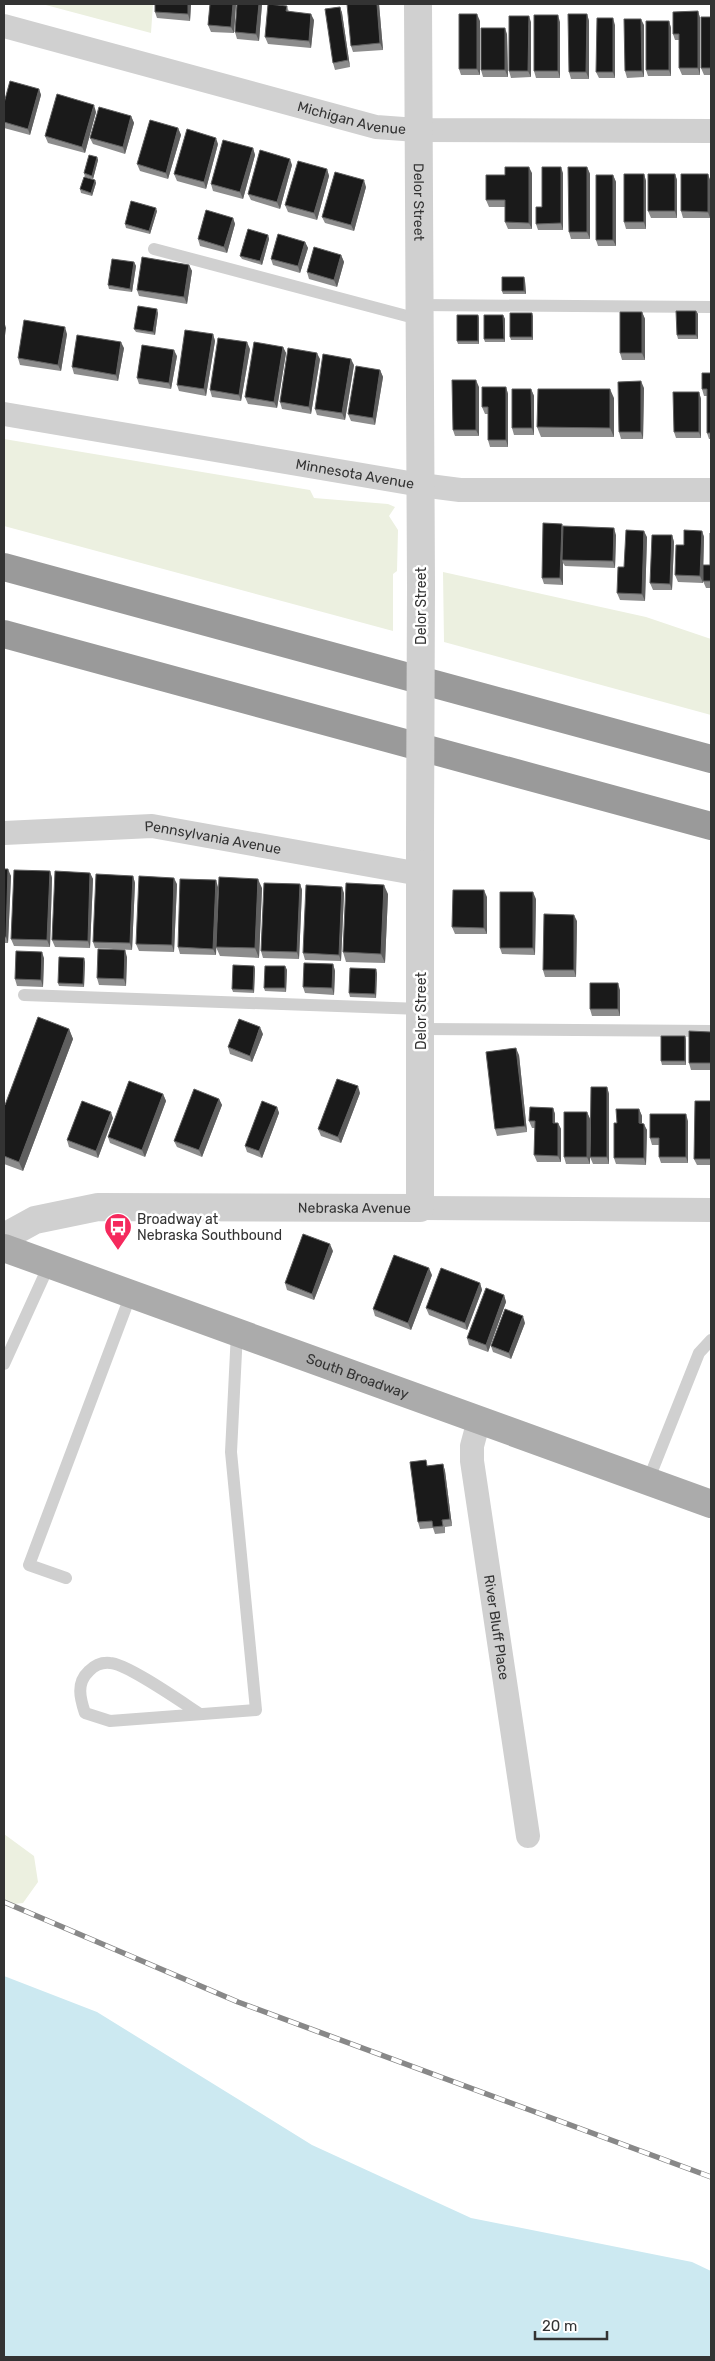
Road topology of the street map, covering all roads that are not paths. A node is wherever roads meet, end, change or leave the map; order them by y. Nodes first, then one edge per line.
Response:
1 (418, 4) edge
2 (4, 26) edge
3 (418, 130) junction
4 (711, 131) edge
5 (154, 249) dead end
6 (711, 307) edge
7 (418, 312) junction
8 (4, 414) edge
9 (421, 485) junction
10 (711, 490) edge
11 (4, 567) edge
12 (4, 634) edge
13 (711, 759) edge
14 (711, 826) edge
15 (4, 833) edge
16 (420, 874) junction
17 (24, 995) dead end
18 (421, 1019) junction
19 (711, 1031) edge
20 (420, 1208) junction
21 (711, 1210) edge
22 (4, 1237) edge
23 (4, 1248) edge
24 (49, 1265) junction
25 (131, 1294) junction
26 (237, 1332) junction
27 (711, 1340) edge
28 (4, 1364) edge
29 (479, 1420) junction
30 (648, 1481) junction
31 (711, 1504) edge
32 (66, 1578) dead end
33 (200, 1714) junction
34 (528, 1836) dead end

1 - 3 street, Delor Street
2 - 3 street, Michigan Avenue
3 - 4 street, Michigan Avenue
3 - 7 street, Delor Street
5 - 7 lane
6 - 7 lane
7 - 9 street, Delor Street
8 - 9 street, Minnesota Avenue
9 - 10 street, Minnesota Avenue
9 - 16 street, Delor Street, bridge
11 - 13 highway
12 - 14 highway
15 - 16 street, Pennsylvania Avenue
16 - 18 street, Delor Street
17 - 18 lane
18 - 19 lane
18 - 20 street, Delor Street
20 - 21 street, Nebraska Avenue
20 - 22 street, Nebraska Avenue
23 - 24 main road, South Broadway
24 - 25 main road, South Broadway
24 - 28 lane
25 - 26 main road, South Broadway
25 - 32 lane
26 - 29 main road, South Broadway
26 - 33 lane
27 - 30 lane
29 - 30 main road, South Broadway
29 - 34 street, River Bluff Place
30 - 31 main road, South Broadway
33 - 33 lane

